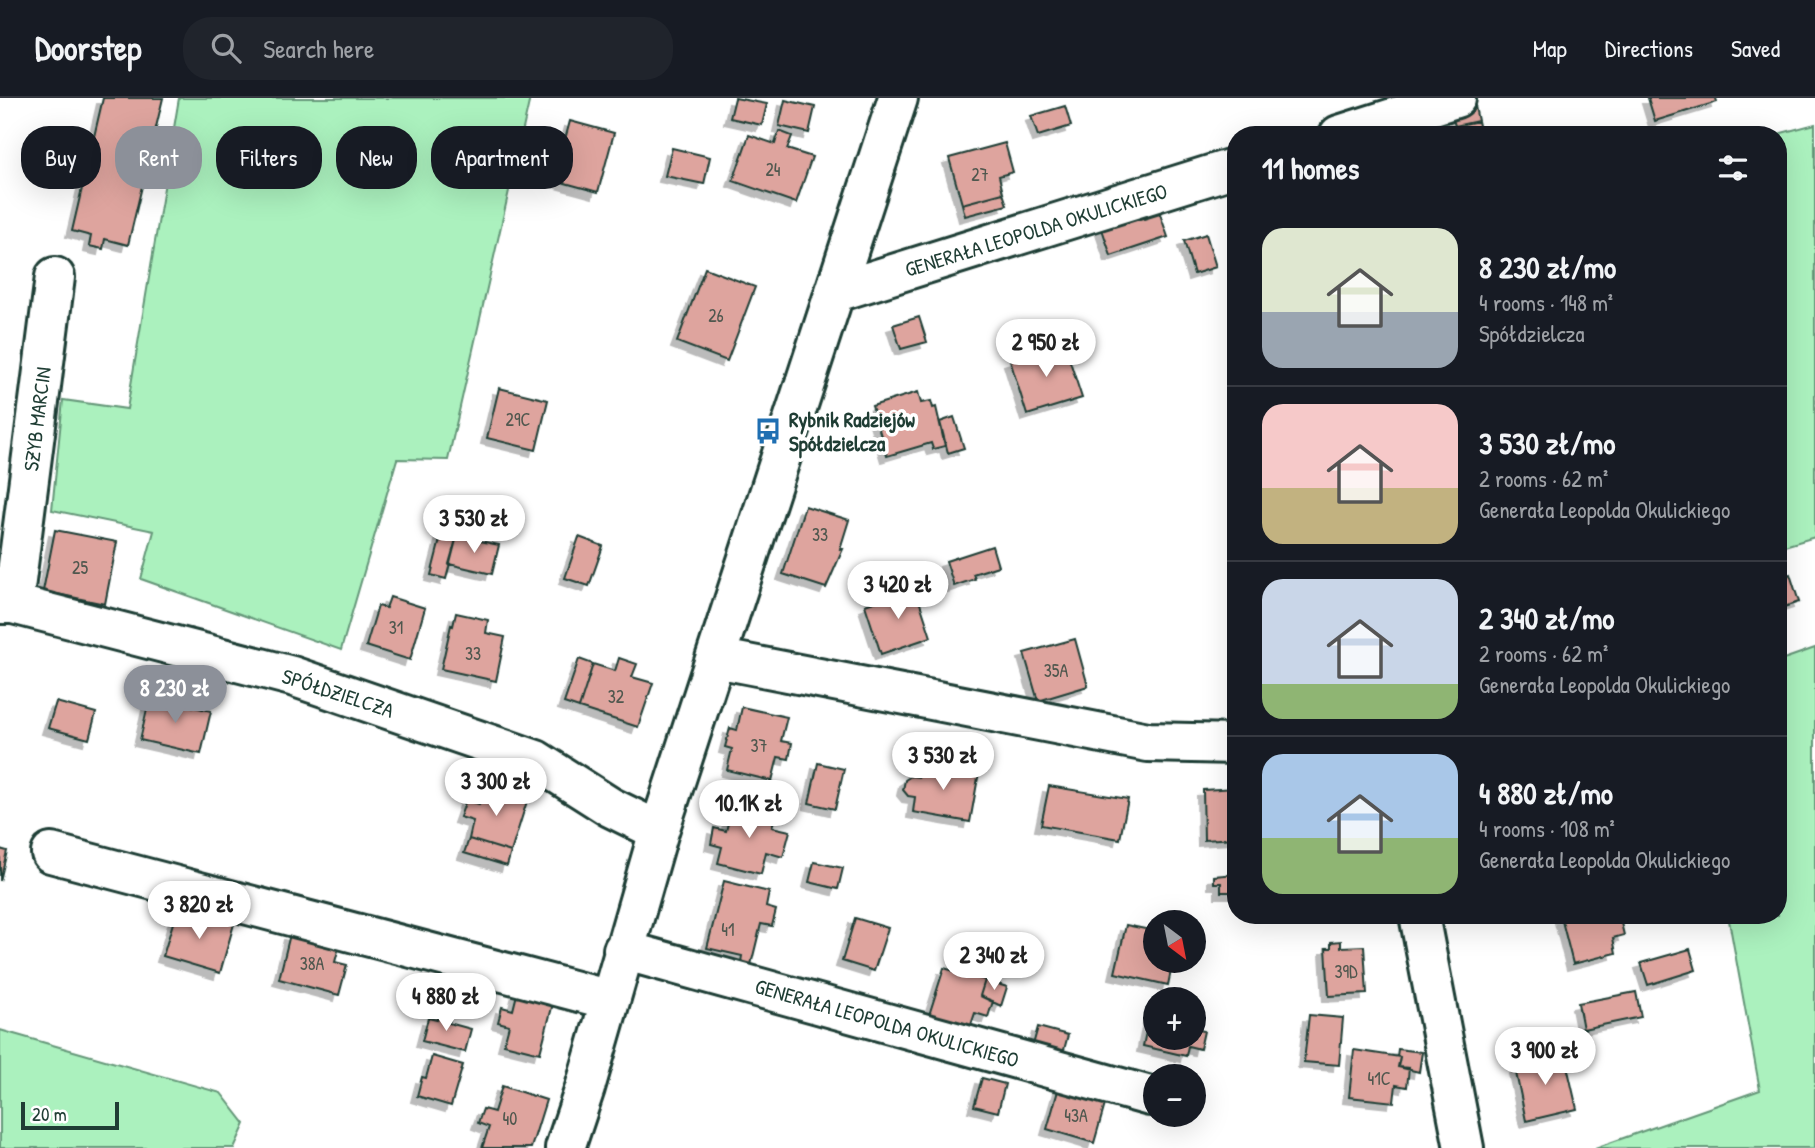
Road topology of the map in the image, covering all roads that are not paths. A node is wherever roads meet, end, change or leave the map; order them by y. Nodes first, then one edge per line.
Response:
1 (898, 98) edge
2 (1456, 98) edge
3 (1367, 126) edge
4 (1227, 170) edge
5 (55, 276) dead end
6 (836, 292) junction
7 (7, 604) edge
8 (716, 658) junction
9 (1227, 744) edge
10 (659, 831) junction
11 (51, 853) dead end
12 (1421, 924) edge
13 (624, 950) junction
14 (610, 1000) junction
15 (1143, 1094) edge
16 (569, 1146) edge
17 (1464, 1148) edge

1 - 6 street
2 - 3 street
4 - 6 street, GENERAŁA LEOPOLDA OKULICKIEGO
5 - 7 street, SZYB MARCIN
6 - 8 street
7 - 10 street, SPÓŁDZIELCZA
8 - 9 street
8 - 10 street
10 - 13 street
11 - 14 street
12 - 17 street
13 - 14 street
13 - 15 street, GENERAŁA LEOPOLDA OKULICKIEGO
14 - 16 street

